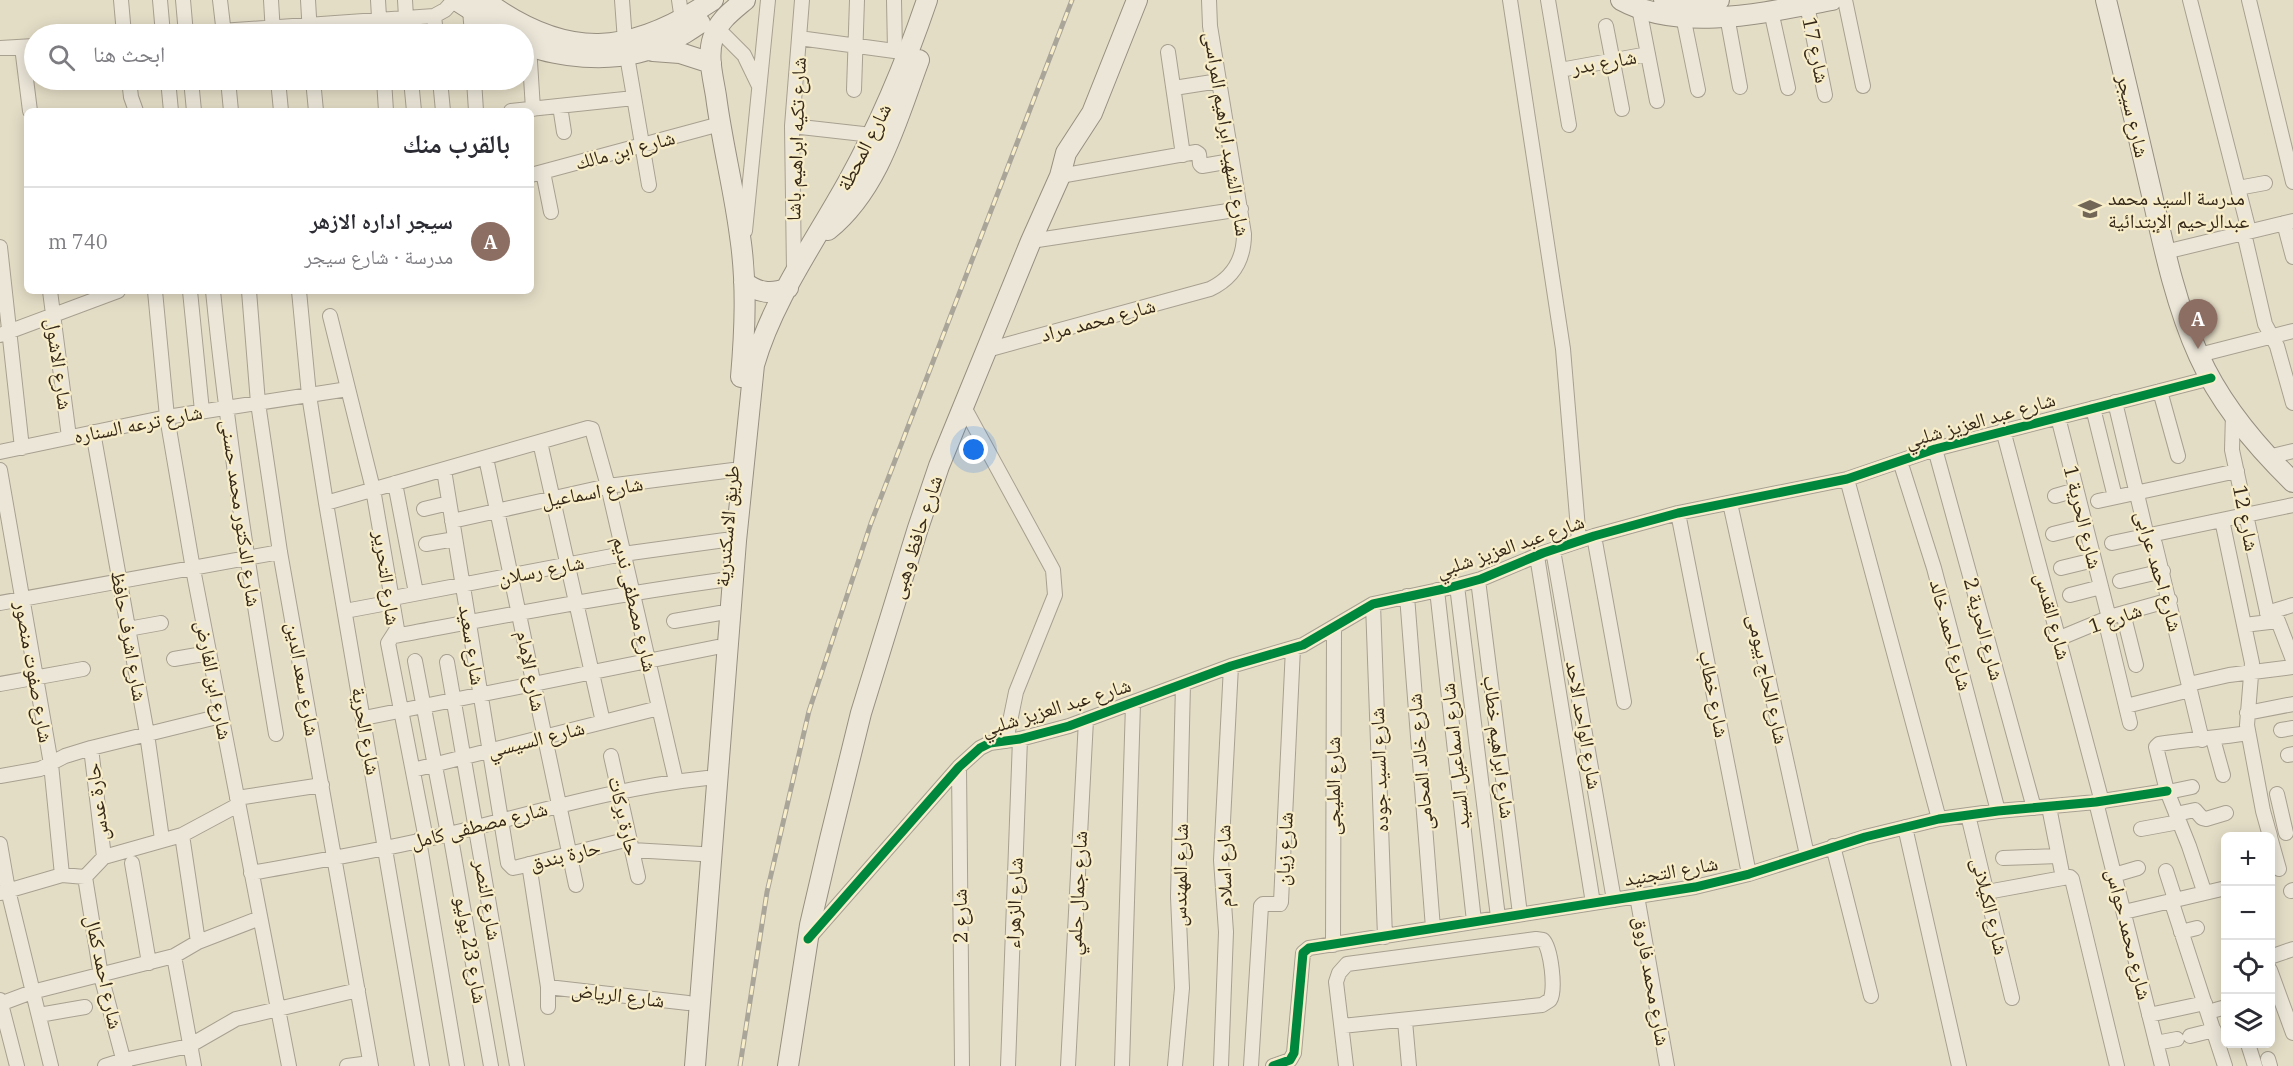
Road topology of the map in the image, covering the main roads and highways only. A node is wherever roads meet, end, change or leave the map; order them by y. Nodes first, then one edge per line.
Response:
1 (713, 0) edge
2 (730, 0) edge
3 (745, 0) edge
4 (927, 0) edge
5 (940, 0) edge
6 (1123, 0) edge
7 (1137, 0) edge
8 (1832, 0) edge
9 (2106, 0) edge
10 (477, 4) edge
11 (1630, 4) edge
12 (1675, 4) edge
13 (1723, 8) edge
14 (498, 24) edge
15 (519, 24) edge
16 (534, 31) edge
17 (534, 46) edge
18 (626, 49) junction
19 (647, 51) junction
20 (711, 63) junction
21 (1066, 153) junction
22 (815, 238) junction
23 (744, 282) junction
24 (791, 283) junction
25 (2293, 482) edge
26 (682, 1066) edge
27 (695, 1066) edge
28 (788, 1066) edge

1 - 18 main road
2 - 19 main road
3 - 20 main road, طريق الاسكندرية
4 - 22 main road, شارع المحطة
5 - 22 main road
6 - 21 main road
7 - 21 main road, شارع حافظ وهبى
8 - 13 main road
9 - 25 main road, شارع سيجر
10 - 14 main road
10 - 15 main road
11 - 12 main road
12 - 13 main road
16 - 18 main road
17 - 18 main road
18 - 19 main road
19 - 20 main road
20 - 23 main road, طريق الاسكندرية
21 - 28 main road, شارع حافظ وهبى
22 - 24 main road, شارع المحطة
23 - 24 main road
23 - 26 main road, طريق الاسكندرية
24 - 27 main road, طريق الاسكندرية

